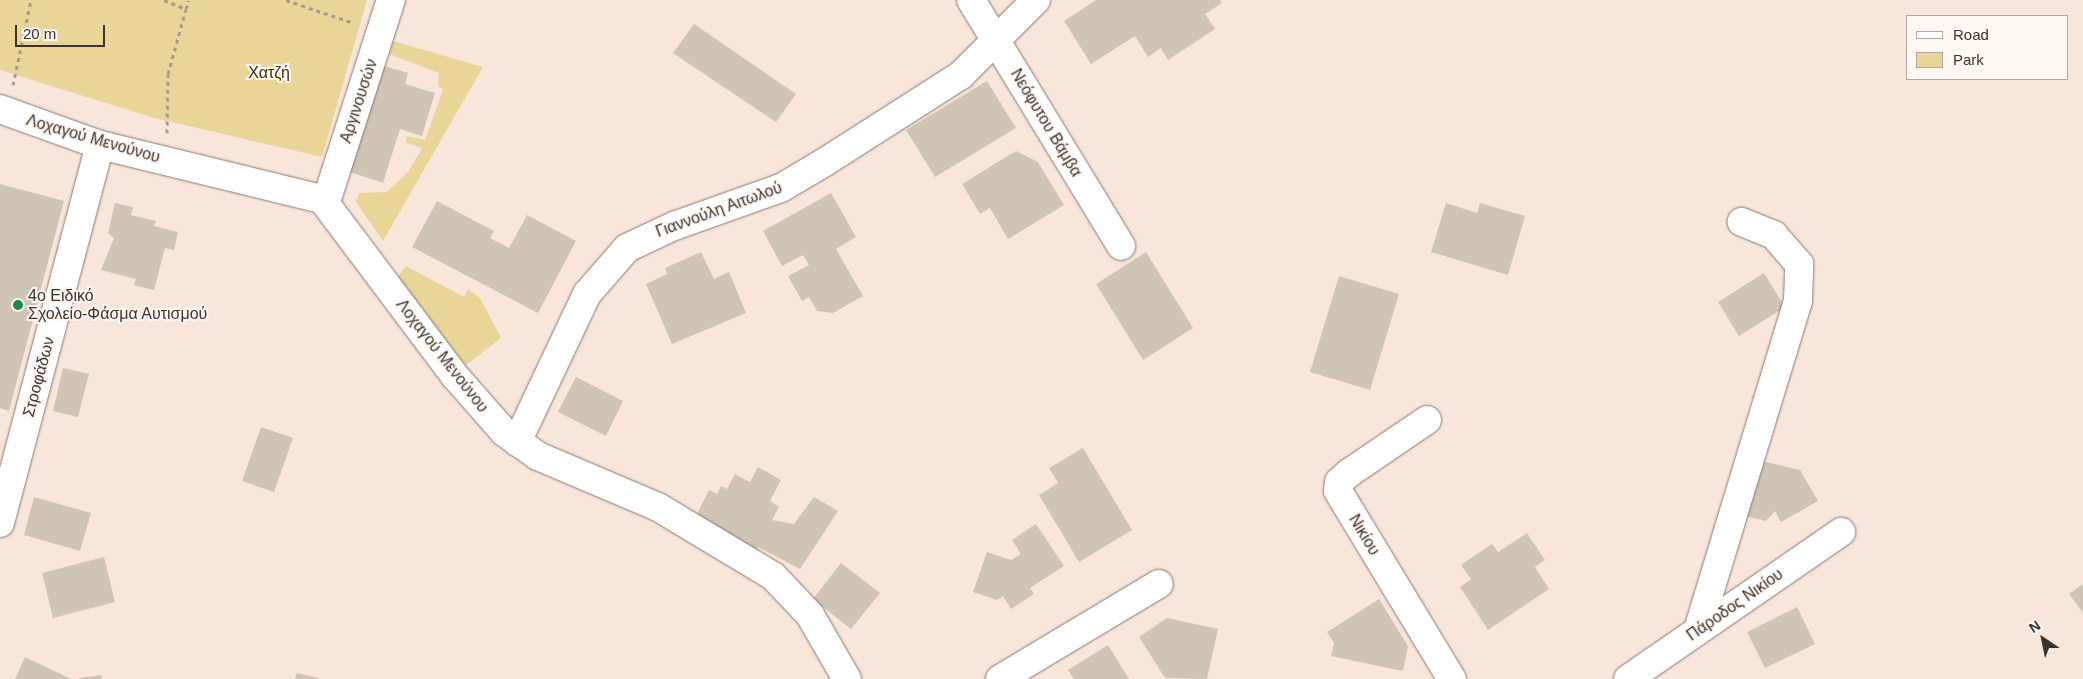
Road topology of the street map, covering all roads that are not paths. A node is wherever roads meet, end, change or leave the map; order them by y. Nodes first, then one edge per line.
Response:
1 (391, 0) edge
2 (970, 0) edge
3 (1036, 0) edge
4 (997, 42) junction
5 (4, 110) edge
6 (100, 145) junction
7 (326, 202) junction
8 (1740, 222) dead end
9 (1121, 246) dead end
10 (1428, 420) dead end
11 (516, 442) junction
12 (0, 523) edge
13 (1841, 532) dead end
14 (1159, 584) dead end
15 (1698, 630) junction
16 (847, 679) edge
17 (1000, 679) edge
18 (1452, 679) edge
19 (1628, 679) edge

1 - 7 street, Αργινουσών
2 - 4 street, Νεόφυτου Βάμβα
3 - 4 street, Γιαννούλη Αιτωλού
4 - 9 street, Νεόφυτου Βάμβα
4 - 11 street, Γιαννούλη Αιτωλού
5 - 6 street, Λοχαγού Μενούνου
6 - 7 street, Λοχαγού Μενούνου
6 - 12 street, Στροφάδων
7 - 11 street, Λοχαγού Μενούνου
8 - 15 street
10 - 18 street, Νικίου
11 - 16 street, Λοχαγού Μενούνου
13 - 15 street, Πάροδος Νικίου
14 - 17 street
15 - 19 street, Πάροδος Νικίου

